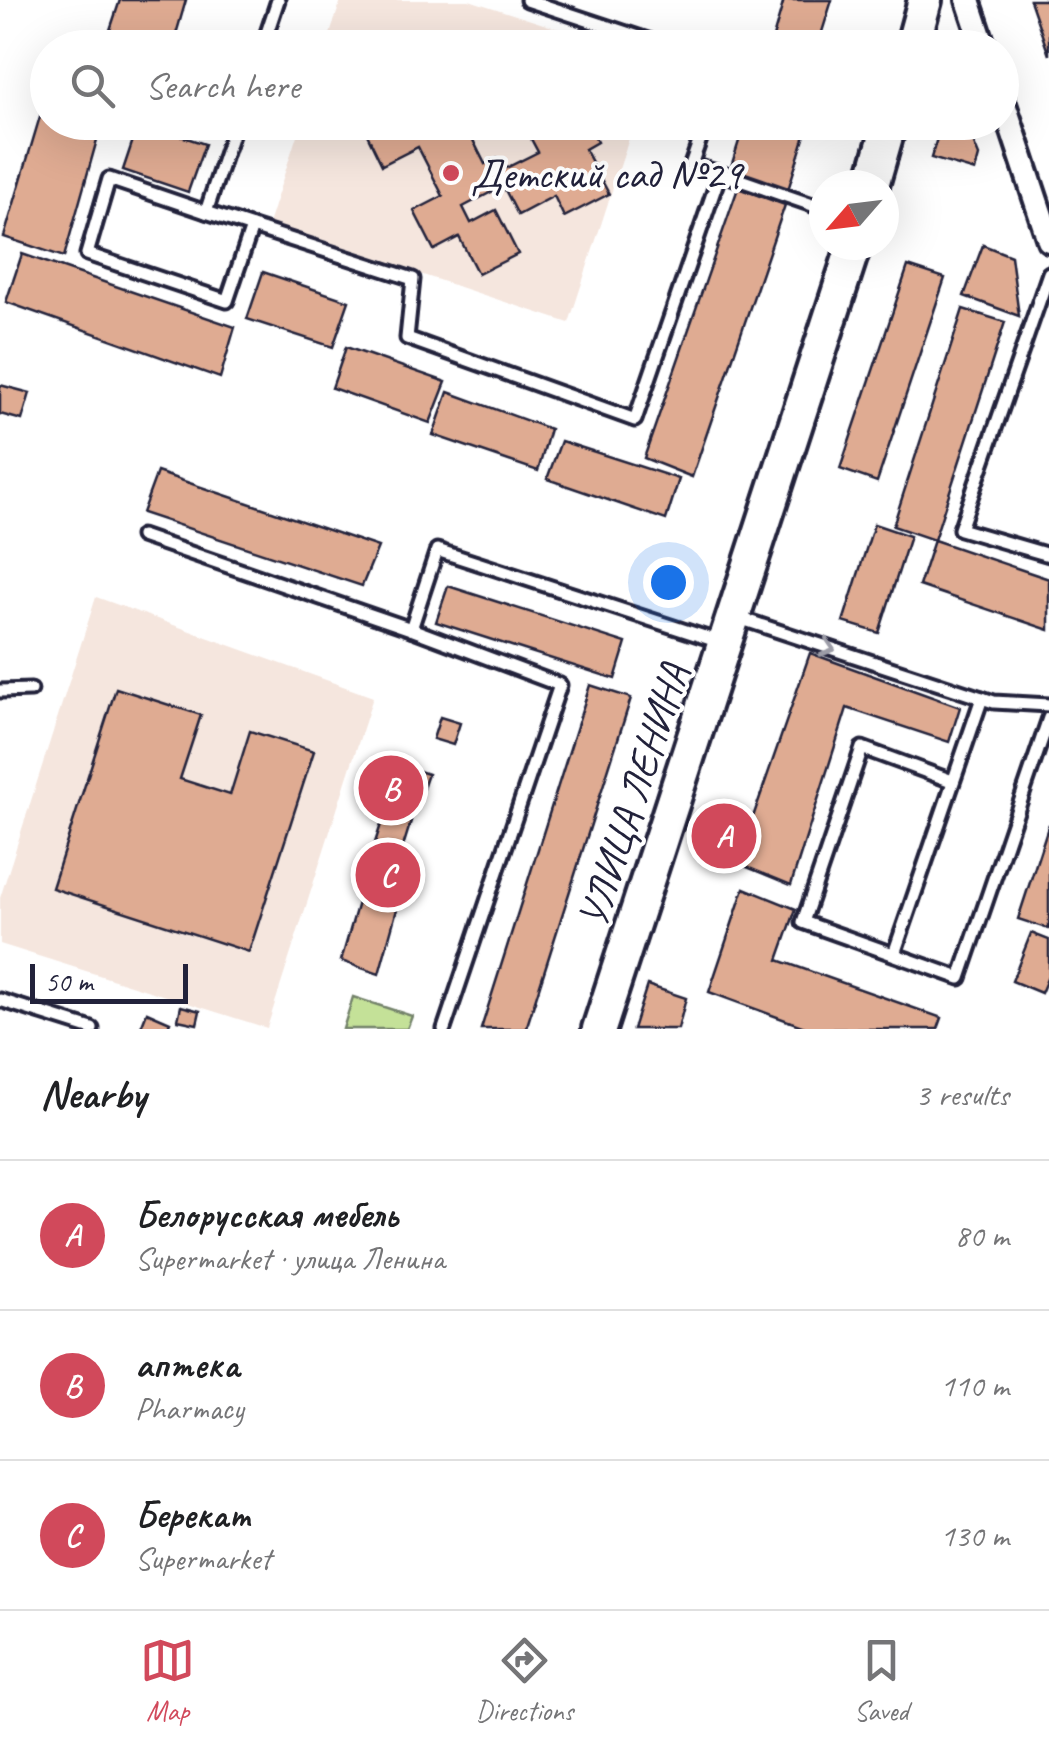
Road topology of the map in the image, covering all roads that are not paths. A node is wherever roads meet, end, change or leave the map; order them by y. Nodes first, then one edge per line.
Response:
1 (278, 0) edge
2 (527, 0) edge
3 (926, 0) edge
4 (968, 0) edge
5 (268, 30) edge
6 (618, 30) edge
7 (917, 30) edge
8 (978, 30) edge
9 (1019, 136) edge
10 (230, 140) edge
11 (700, 140) edge
12 (885, 140) edge
13 (876, 170) edge
14 (720, 174) junction
15 (1040, 182) edge
16 (809, 204) edge
17 (206, 212) junction
18 (252, 227) junction
19 (1049, 240) edge
20 (849, 260) edge
21 (1049, 273) edge
22 (141, 536) dead end
23 (1049, 555) edge
24 (411, 629) junction
25 (731, 631) junction
26 (30, 690) dead end
27 (0, 691) edge
28 (982, 698) junction
29 (1049, 705) edge
30 (1049, 718) edge
31 (952, 781) junction
32 (894, 954) junction
33 (0, 1000) edge
34 (92, 1029) edge
35 (444, 1029) edge
36 (599, 1029) edge

1 - 5 lane
2 - 6 lane
3 - 7 street
4 - 8 street
9 - 15 street
10 - 17 lane
11 - 14 lane
12 - 13 street
14 - 16 lane
14 - 18 lane
15 - 19 street
17 - 18 lane
17 - 18 lane
20 - 25 street, УЛИЦА ЛЕНИНА
21 - 23 lane
22 - 24 lane
24 - 25 lane
24 - 35 lane
25 -> 28 lane
25 - 36 street, УЛИЦА ЛЕНИНА
26 - 27 lane
28 - 29 lane
28 - 31 lane
30 - 32 lane
31 - 32 lane
31 - 32 lane
33 - 34 lane

